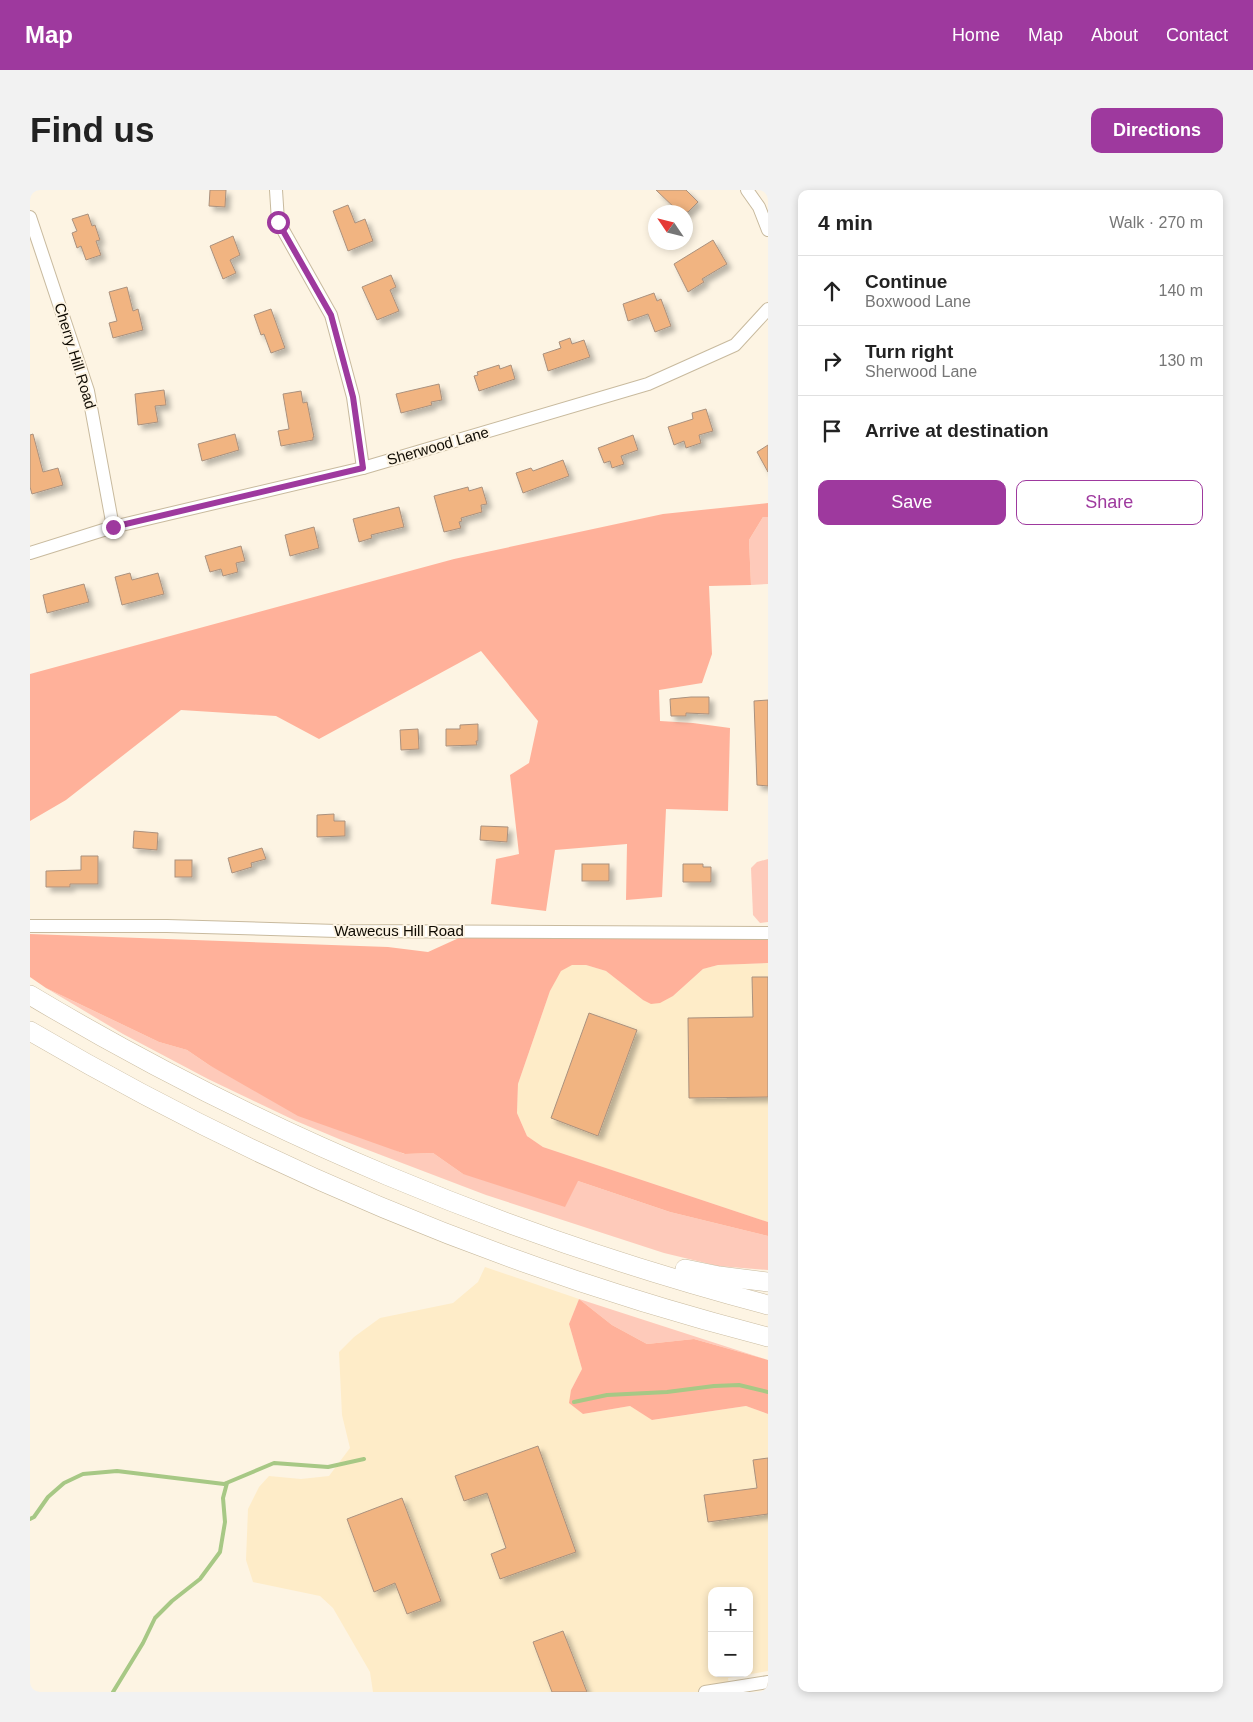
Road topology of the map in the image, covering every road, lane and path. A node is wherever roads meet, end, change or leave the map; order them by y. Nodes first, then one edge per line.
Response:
1 (276, 190) edge
2 (747, 190) edge
3 (30, 217) edge
4 (768, 230) edge
5 (768, 309) edge
6 (363, 468) junction
7 (113, 527) junction
8 (30, 553) edge
9 (30, 926) edge
10 (768, 933) edge
11 (30, 994) edge
12 (30, 1031) edge
13 (612, 1258) junction
14 (768, 1282) edge
15 (768, 1304) edge
16 (768, 1337) edge
17 (768, 1682) edge
18 (705, 1692) edge

1 - 6 street
2 - 4 street
3 - 7 street, Cherry Hill Road
5 - 6 street, Sherwood Lane
6 - 7 street, Sherwood Lane
7 - 8 street, Sherwood Lane
9 - 10 street, Wawecus Hill Road
11 - 13 highway
12 - 16 highway
13 - 14 highway
13 - 15 highway
17 - 18 street

